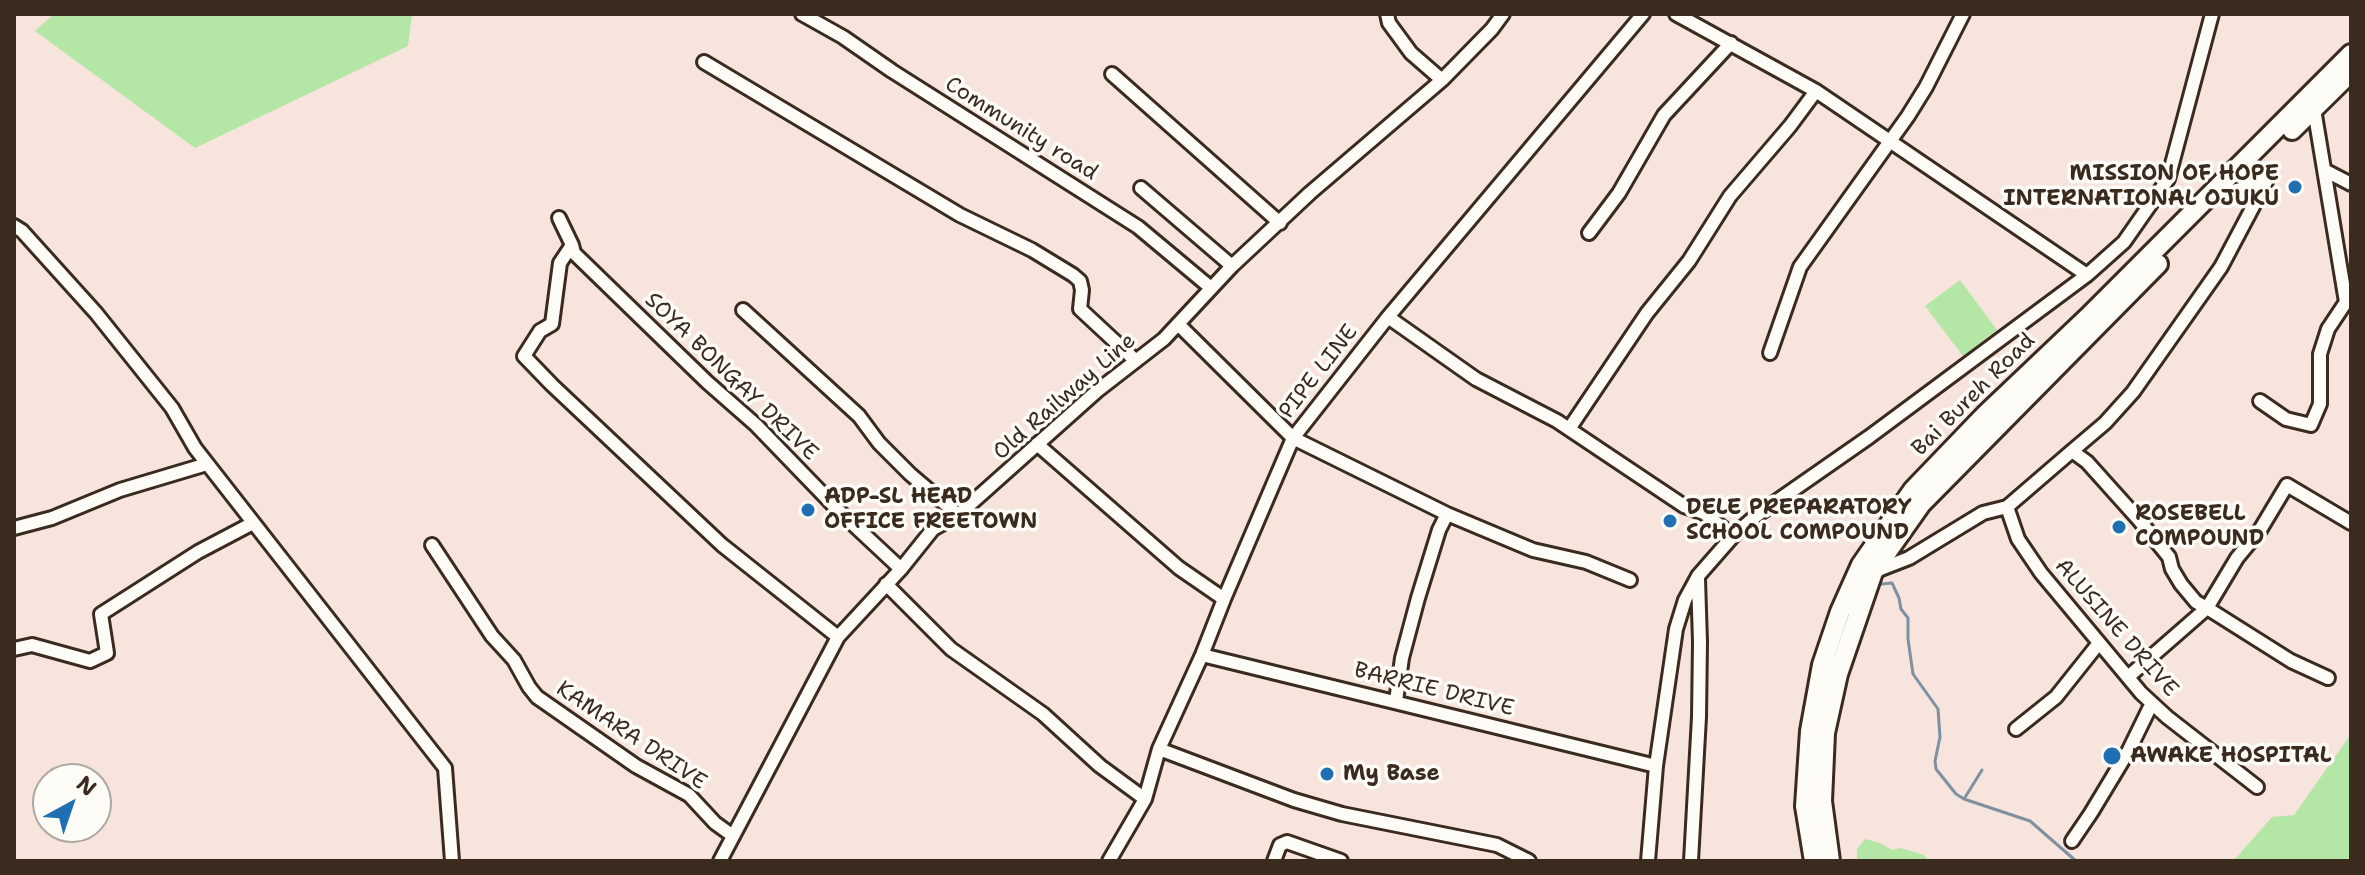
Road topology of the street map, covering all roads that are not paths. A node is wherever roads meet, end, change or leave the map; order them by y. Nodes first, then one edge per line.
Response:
1 (802, 14) edge
2 (1387, 14) edge
3 (1503, 14) edge
4 (1643, 14) edge
5 (1676, 14) edge
6 (1963, 14) edge
7 (2212, 14) edge
8 (1731, 43) junction
9 (2351, 54) edge
10 (704, 62) dead end
11 (2351, 72) edge
12 (1112, 74) dead end
13 (1442, 80) junction
14 (1816, 91) junction
15 (2314, 109) junction
16 (1889, 140) junction
17 (2326, 171) junction
18 (2351, 184) edge
19 (1141, 188) dead end
20 (2229, 192) junction
21 (559, 218) dead end
22 (1280, 223) junction
23 (14, 226) edge
24 (1589, 233) dead end
25 (572, 245) junction
26 (1232, 266) junction
27 (2087, 275) junction
28 (1211, 288) junction
29 (2349, 306) edge
30 (743, 310) dead end
31 (1388, 317) junction
32 (1178, 324) junction
33 (1770, 353) dead end
34 (1136, 361) junction
35 (2260, 401) dead end
36 (1569, 429) junction
37 (1293, 438) junction
38 (1037, 444) junction
39 (2072, 451) junction
40 (207, 464) junction
41 (2007, 507) junction
42 (1447, 514) junction
43 (958, 515) junction
44 (253, 523) junction
45 (2351, 523) edge
46 (14, 528) edge
47 (1733, 536) junction
48 (432, 545) dead end
49 (901, 569) junction
50 (1873, 572) junction
51 (1698, 576) junction
52 (1630, 580) dead end
53 (886, 584) junction
54 (1224, 599) junction
55 (2207, 608) junction
56 (838, 637) junction
57 (2099, 643) junction
58 (14, 649) edge
59 (1202, 655) junction
60 (2128, 677) junction
61 (2328, 678) dead end
62 (1396, 701) junction
63 (2152, 703) junction
64 (2016, 729) dead end
65 (1159, 749) junction
66 (1656, 766) junction
67 (2257, 787) dead end
68 (1145, 799) junction
69 (733, 836) junction
70 (2072, 841) dead end
71 (452, 861) edge
72 (720, 861) edge
73 (1109, 861) edge
74 (1274, 861) edge
75 (1341, 861) edge
76 (1529, 861) edge
77 (1648, 861) edge
78 (1691, 861) edge
79 (1814, 861) edge
80 (1830, 861) edge

1 - 28 street, Community road
2 - 13 street
3 - 13 street, Old Railway Line
4 - 31 street, PIPE LINE
5 - 8 street
6 - 16 street
7 - 27 street
8 - 14 street
8 - 24 street
9 - 79 highway, Bai Bureh Road
10 - 34 street
11 - 15 highway, Bai Bureh Road
12 - 22 street
13 - 22 street, Old Railway Line
14 - 16 street
14 - 36 street
15 - 17 street
15 - 20 highway, Bai Bureh Road
16 - 27 street
16 - 33 street
17 - 18 street
17 - 29 street
19 - 26 street
20 - 39 street
20 - 50 highway, Bai Bureh Road
21 - 25 street, SOYA BONGAY DRIVE
22 - 26 street, Old Railway Line
23 - 40 street
25 - 49 street, SOYA BONGAY DRIVE
25 - 56 street
26 - 28 street, Old Railway Line
27 - 47 street
28 - 32 street, Old Railway Line
29 - 35 street
30 - 43 street
31 - 36 street
31 - 37 street, PIPE LINE
32 - 34 street, Old Railway Line
32 - 37 street
34 - 38 street, Old Railway Line
36 - 47 street
37 - 42 street
37 - 54 street, PIPE LINE
38 - 43 street, Old Railway Line
38 - 54 street
39 - 41 street
39 - 55 street
40 - 44 street
40 - 46 street
41 - 50 street
41 - 57 street, ALUSINE DRIVE
42 - 52 street
42 - 62 street
43 - 49 street, Old Railway Line
44 - 58 street
44 - 71 street
45 - 55 street
47 - 51 street
48 - 69 street, KAMARA DRIVE
49 - 53 street, Old Railway Line
50 - 80 highway, Bai Bureh Road
51 - 66 street
51 - 78 street
53 - 56 street, Old Railway Line
53 - 68 street
54 - 59 street, PIPE LINE
55 - 60 street
55 - 61 street
56 - 69 street, Old Railway Line
57 - 60 street, ALUSINE DRIVE
57 - 64 street
59 - 62 street, BARRIE DRIVE
59 - 65 street, PIPE LINE
60 - 63 street, ALUSINE DRIVE
62 - 66 street, BARRIE DRIVE
63 - 67 street, ALUSINE DRIVE
63 - 70 street
65 - 68 street, PIPE LINE
65 - 76 street
66 - 77 street
68 - 73 street, PIPE LINE
69 - 72 street, Old Railway Line
74 - 75 street

